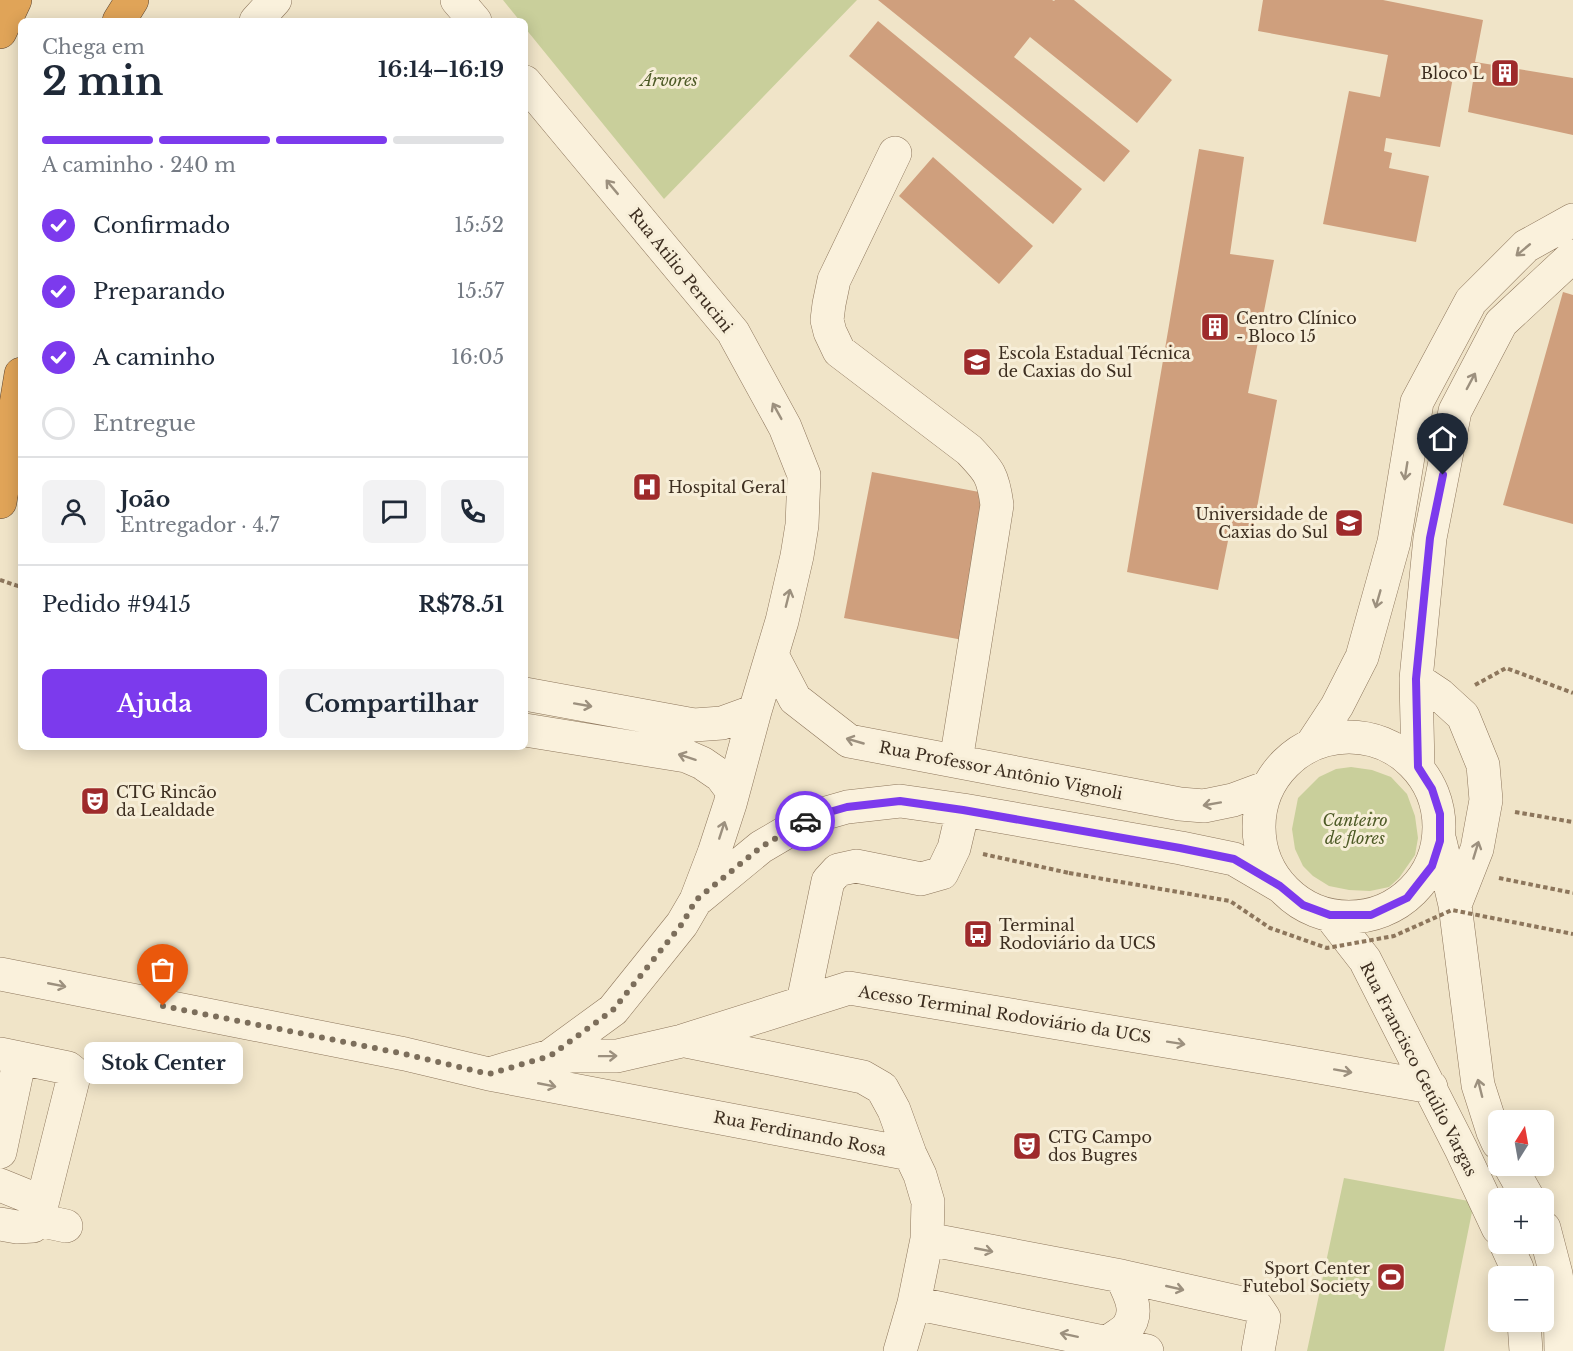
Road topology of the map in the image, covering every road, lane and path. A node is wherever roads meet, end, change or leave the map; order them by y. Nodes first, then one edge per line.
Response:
1 (5, 0) edge
2 (15, 0) edge
3 (132, 0) edge
4 (275, 0) edge
5 (457, 0) edge
6 (0, 2) edge
7 (121, 18) edge
8 (259, 18) edge
9 (472, 18) edge
10 (0, 32) edge
11 (528, 86) edge
12 (895, 153) dead end
13 (1573, 220) edge
14 (1573, 256) edge
15 (18, 407) edge
16 (0, 502) edge
17 (0, 580) edge
18 (18, 586) edge
19 (772, 655) junction
20 (1416, 679) junction
21 (1573, 693) edge
22 (528, 695) edge
23 (1447, 701) junction
24 (755, 711) junction
25 (528, 730) edge
26 (1312, 744) junction
27 (956, 761) junction
28 (1418, 767) junction
29 (1268, 787) junction
30 (733, 792) junction
31 (1485, 807) junction
32 (963, 810) junction
33 (1573, 822) edge
34 (1440, 841) junction
35 (1469, 870) junction
36 (1069, 873) dead end
37 (1280, 886) junction
38 (1573, 893) edge
39 (696, 900) junction
40 (1455, 905) junction
41 (1330, 915) junction
42 (1573, 934) edge
43 (0, 974) edge
44 (802, 1002) junction
45 (682, 1041) junction
46 (10, 1056) edge
47 (550, 1056) junction
48 (487, 1086) junction
49 (1431, 1087) junction
50 (1488, 1116) edge
51 (0, 1152) edge
52 (910, 1154) junction
53 (0, 1185) edge
54 (1488, 1207) edge
55 (49, 1216) junction
56 (0, 1224) edge
57 (927, 1239) junction
58 (1551, 1254) edge
59 (1121, 1276) junction
60 (1559, 1297) edge
61 (914, 1303) junction
62 (1525, 1332) edge
63 (1107, 1343) junction
64 (900, 1351) edge
65 (1147, 1351) edge
66 (1258, 1351) edge
67 (1526, 1351) edge
68 (1561, 1351) edge

1 - 6 highway
2 - 10 highway
3 - 7 highway
4 - 8 street
5 - 9 street
19 -> 11 street, Rua Atilio Perucini
12 - 27 street
13 -> 26 street
20 -> 14 street
15 - 16 highway
17 - 18 path
19 - 24 street, Rua Atilio Perucini
27 -> 19 street, Rua Professor Antônio Vignoli
20 - 23 street
20 - 28 street
21 - 23 path
22 -> 24 street
23 - 31 street
24 - 30 street, Rua Atilio Perucini
30 -> 25 street
26 - 28 street
26 - 29 street
29 -> 27 street, Rua Professor Antônio Vignoli
28 - 34 street
29 - 37 street
39 -> 30 street, Rua Atilio Perucini
31 - 33 path
35 -> 31 street
32 - 37 street
32 - 39 street
32 - 44 street
34 - 40 street
34 - 41 street
35 - 38 path
35 - 40 street
36 - 42 path, bridge
37 - 41 street
39 - 47 street
50 -> 40 street
41 - 49 street, Rua Francisco Getúlio Vargas
43 -> 48 street, Rua Ferdinando Rosa
44 - 45 street, Acesso Terminal Rodoviário da UCS
44 -> 49 street, Acesso Terminal Rodoviário da UCS
47 -> 45 street, Acesso Terminal Rodoviário da UCS
45 - 52 street
46 - 51 street
46 - 55 street
47 - 48 street
48 -> 52 street, Rua Ferdinando Rosa
49 - 54 street, Rua Francisco Getúlio Vargas
52 - 57 street, Rua Ferdinando Rosa
53 - 55 street
55 - 56 street
57 -> 59 street
57 - 61 street, Rua Ferdinando Rosa
58 - 60 street
59 - 63 street
59 -> 66 street
60 - 68 street
63 -> 61 street
61 - 64 street, Rua Ferdinando Rosa
62 - 67 street
63 - 65 street

